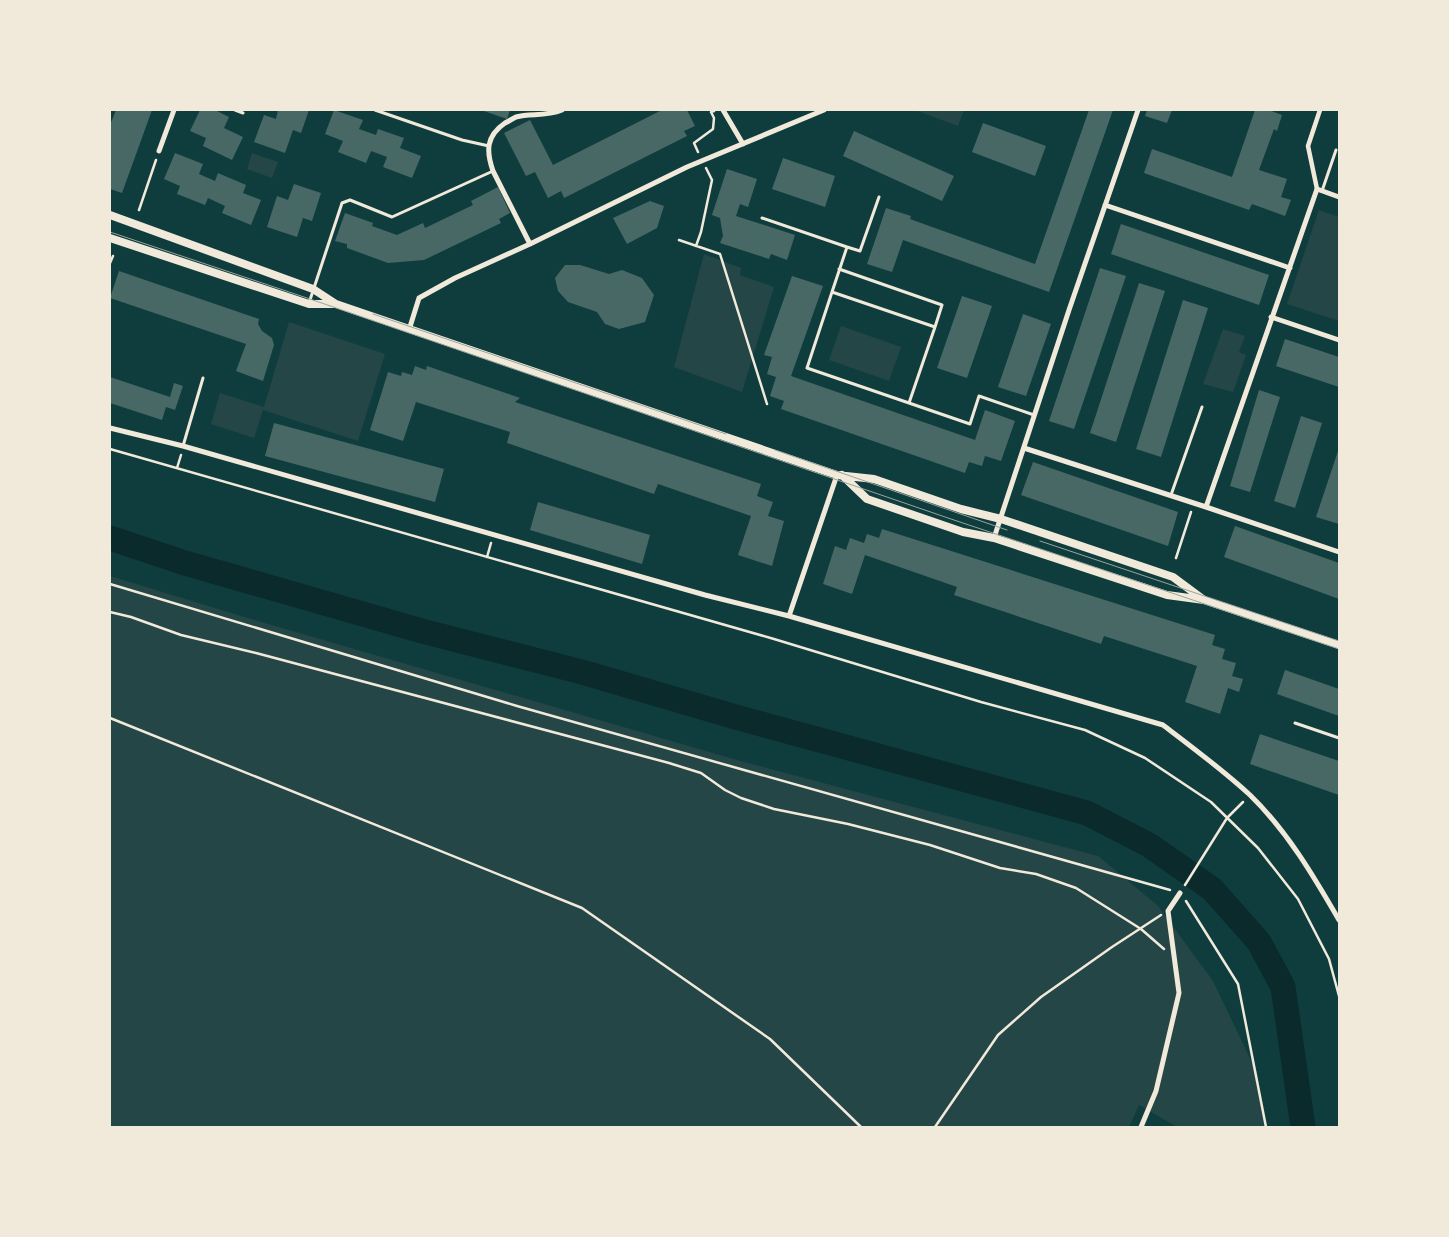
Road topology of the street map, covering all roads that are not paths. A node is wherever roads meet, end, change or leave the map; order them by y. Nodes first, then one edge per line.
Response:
1 (174, 110) edge
2 (236, 110) edge
3 (375, 110) edge
4 (562, 110) edge
5 (723, 110) edge
6 (824, 110) edge
7 (1138, 110) edge
8 (1320, 110) edge
9 (243, 113) dead end
10 (526, 113) edge
11 (743, 144) junction
12 (489, 146) junction
13 (1336, 150) dead end
14 (160, 151) road end
15 (494, 171) junction
16 (1320, 190) junction
17 (1339, 196) edge
18 (879, 197) dead end
19 (1105, 205) junction
20 (110, 215) edge
21 (762, 218) dead end
22 (110, 238) edge
23 (530, 244) junction
24 (847, 246) junction
25 (1290, 268) junction
26 (839, 269) junction
27 (313, 289) junction
28 (832, 292) junction
29 (309, 304) junction
30 (336, 304) junction
31 (1271, 317) junction
32 (934, 327) junction
33 (409, 330) junction
34 (1339, 340) edge
35 (203, 378) dead end
36 (909, 403) junction
37 (1202, 407) dead end
38 (1034, 415) junction
39 (110, 428) edge
40 (183, 446) junction
41 (1024, 448) junction
42 (840, 475) junction
43 (1171, 496) junction
44 (1206, 507) junction
45 (1000, 519) junction
46 (994, 538) junction
47 (1339, 552) edge
48 (1204, 600) junction
49 (789, 616) junction
50 (1339, 645) edge
51 (1295, 723) dead end
52 (1339, 738) edge
53 (1180, 893) road end
54 (1339, 920) edge
55 (1141, 1127) edge

1 - 14 street
2 - 9 lane
3 - 12 lane
4 - 10 street
5 - 11 street
6 - 11 street
7 - 19 street
8 - 16 street
10 - 12 street
11 - 23 street
12 - 15 street
13 - 16 lane
15 - 23 street
15 - 27 lane
16 - 17 street
16 - 25 street
18 - 24 lane
19 - 25 street
19 - 38 street
20 - 27 street
21 - 24 lane
22 - 29 street
23 - 33 street
24 - 26 lane
25 - 31 street
26 - 28 lane
26 - 32 lane
27 - 29 lane
27 - 30 street
28 - 32 lane
28 - 36 lane
29 - 30 street
30 - 33 street
31 - 34 street
31 - 44 street
32 - 36 lane
33 - 42 street
35 - 40 lane
36 - 38 lane
37 - 43 lane
38 - 41 street
39 - 40 street
40 - 49 street
41 - 43 street
41 - 45 street
42 - 45 street
42 - 46 street
42 - 49 street
43 - 44 street
44 - 47 street
45 - 46 street
45 - 48 street
46 - 48 street
48 - 50 street
49 - 54 street
51 - 52 lane
53 - 55 street

